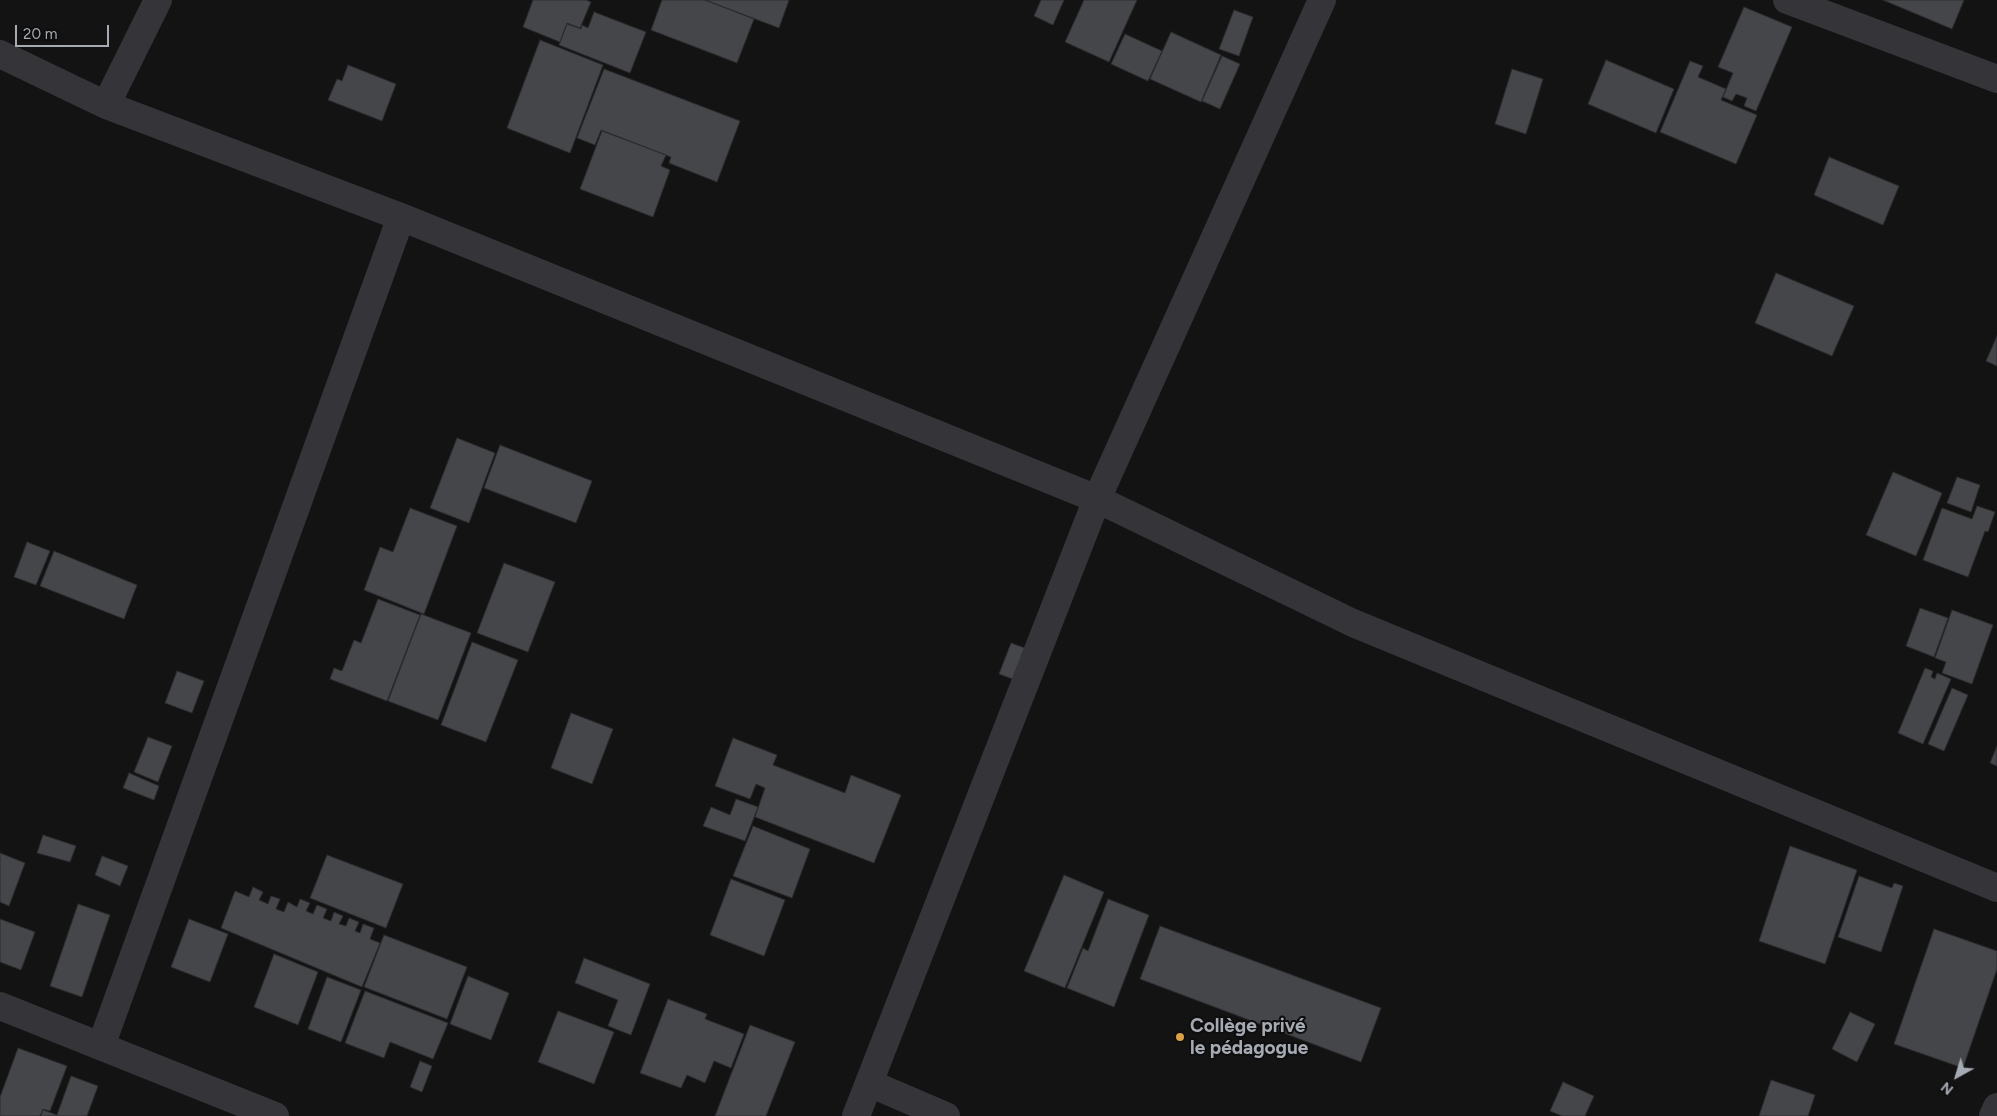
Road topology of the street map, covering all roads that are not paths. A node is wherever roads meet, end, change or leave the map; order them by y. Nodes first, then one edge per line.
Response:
1 (158, 0) edge
2 (1322, 0) edge
3 (1787, 0) edge
4 (0, 54) edge
5 (1997, 79) edge
6 (106, 104) junction
7 (402, 217) junction
8 (1097, 499) junction
9 (1997, 888) edge
10 (0, 1006) edge
11 (101, 1046) junction
12 (869, 1083) junction
13 (1997, 1107) edge
14 (275, 1116) edge
15 (856, 1116) edge
16 (946, 1116) edge
17 (1994, 1116) edge

1 - 6 street
2 - 8 street
3 - 5 street
4 - 6 street
6 - 7 street
7 - 8 street
7 - 11 street
8 - 9 street
8 - 12 street
10 - 11 street
11 - 14 street
12 - 15 street
12 - 16 street
13 - 17 street

